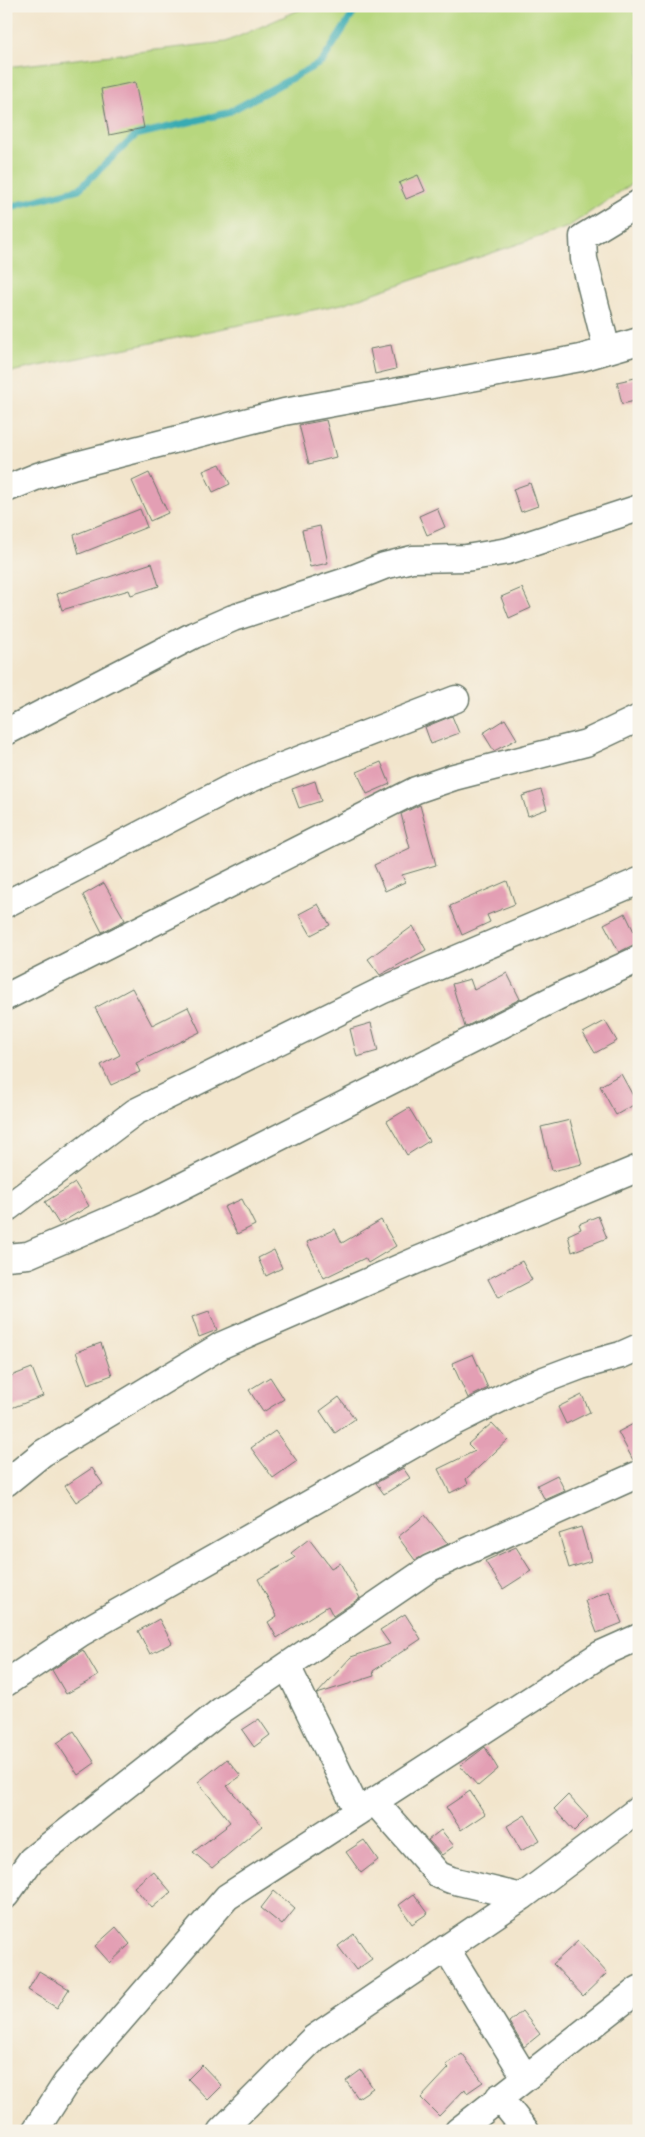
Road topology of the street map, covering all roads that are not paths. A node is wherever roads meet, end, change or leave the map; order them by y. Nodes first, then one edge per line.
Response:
1 (639, 203) edge
2 (639, 341) edge
3 (607, 350) junction
4 (6, 489) edge
5 (639, 508) edge
6 (456, 699) dead end
7 (639, 718) edge
8 (6, 732) edge
9 (639, 881) edge
10 (6, 904) edge
11 (639, 959) edge
12 (6, 997) edge
13 (639, 1168) edge
14 (6, 1209) edge
15 (6, 1257) edge
16 (639, 1347) edge
17 (639, 1474) edge
18 (6, 1482) edge
19 (639, 1637) edge
20 (287, 1666) junction
21 (6, 1683) edge
22 (366, 1806) junction
23 (639, 1809) edge
24 (6, 1895) edge
25 (522, 1897) junction
26 (446, 1948) junction
27 (639, 1988) edge
28 (524, 2077) junction
29 (500, 2097) junction
30 (35, 2131) edge
31 (221, 2131) edge
32 (458, 2131) edge
33 (526, 2131) edge

1 - 3 street
2 - 3 street
3 - 4 street
5 - 8 street
6 - 10 street
7 - 12 street
9 - 14 street
11 - 15 street
13 - 18 street
16 - 21 street
17 - 20 street
19 - 22 street
20 - 22 street
20 - 24 street
22 - 25 street
22 - 30 street
23 - 25 street
25 - 26 street
26 - 28 street
26 - 31 street
27 - 28 street
28 - 29 street
29 - 32 street
29 - 33 street

